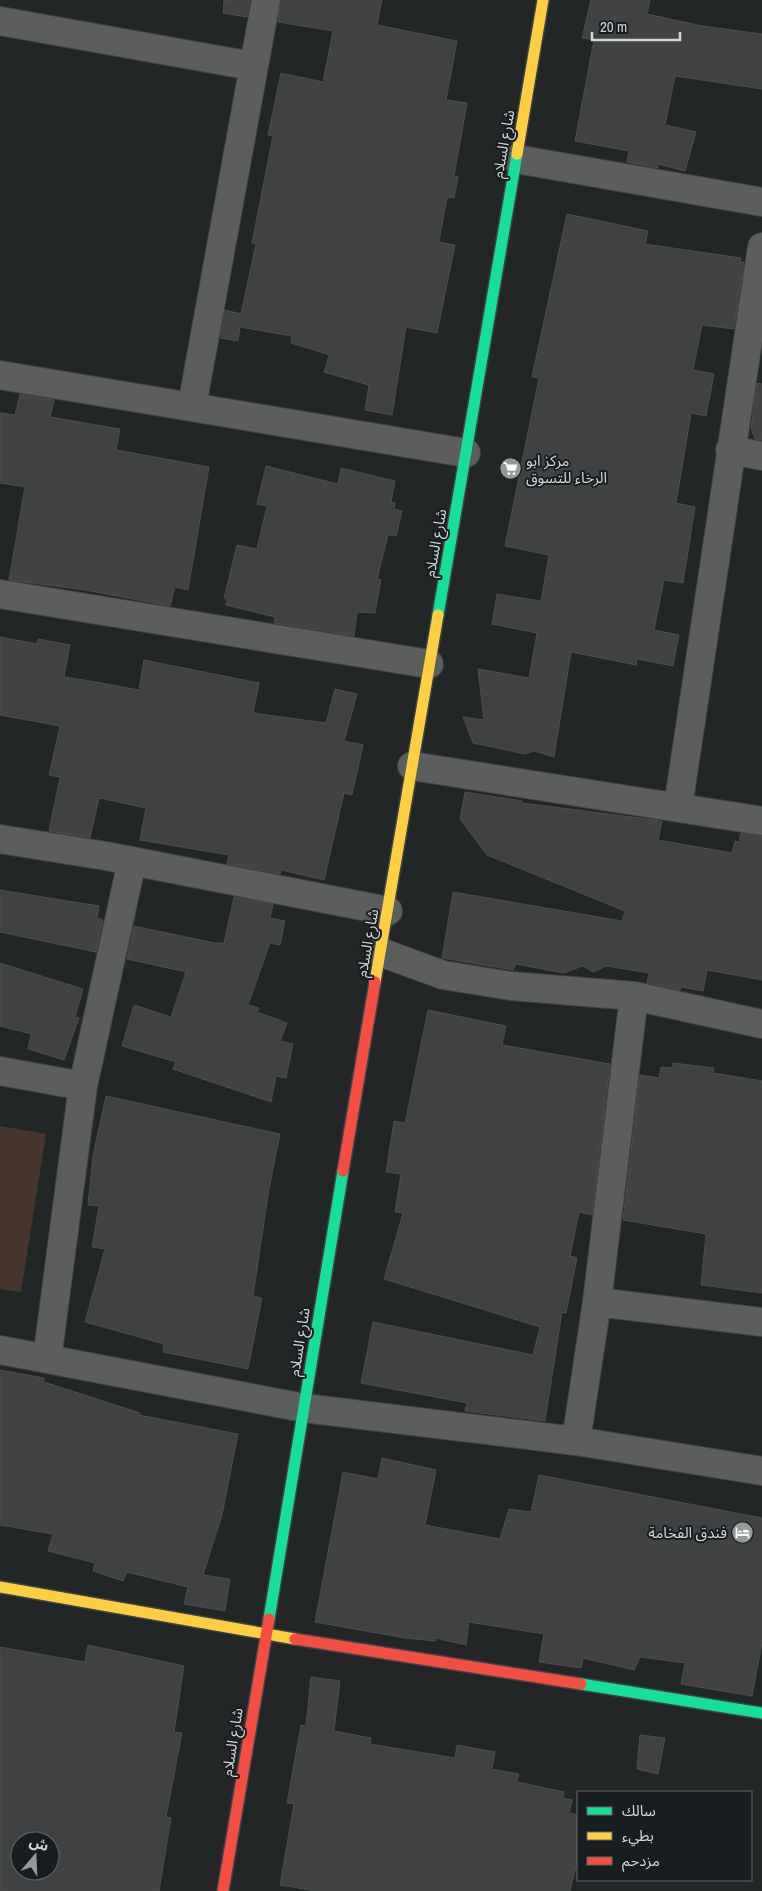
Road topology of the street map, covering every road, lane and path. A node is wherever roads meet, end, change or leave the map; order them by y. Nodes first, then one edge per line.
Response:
1 (266, 0) edge
2 (543, 0) edge
3 (0, 21) edge
4 (252, 66) junction
5 (516, 159) junction
6 (762, 202) edge
7 (762, 247) edge
8 (0, 375) edge
9 (192, 406) junction
10 (730, 450) junction
11 (466, 453) junction
12 (762, 456) edge
13 (0, 594) edge
14 (429, 664) junction
15 (412, 766) junction
16 (678, 807) junction
17 (762, 821) edge
18 (0, 839) edge
19 (132, 861) junction
20 (388, 911) junction
21 (380, 952) junction
22 (634, 996) junction
23 (762, 1024) edge
24 (0, 1071) edge
25 (83, 1086) junction
26 (597, 1302) junction
27 (762, 1322) edge
28 (0, 1350) edge
29 (47, 1359) junction
30 (304, 1408) junction
31 (576, 1441) junction
32 (762, 1471) edge
33 (0, 1587) edge
34 (265, 1634) junction
35 (762, 1713) edge
36 (223, 1891) edge

1 - 4 street
2 - 5 street, شارع السلام
3 - 4 street
4 - 9 street
5 - 6 street
5 - 11 street, شارع السلام
7 - 10 street
8 - 9 street
9 - 11 street
10 - 12 street
10 - 16 street
11 - 14 street, شارع السلام
13 - 14 street
14 - 15 street, شارع السلام
15 - 16 street
15 - 20 street, شارع السلام
16 - 17 street
18 - 19 street
19 - 20 street
19 - 25 street
20 - 21 street, شارع السلام
21 - 22 street
21 - 30 street, شارع السلام
22 - 23 street
22 - 26 street
24 - 25 street
25 - 29 street
26 - 27 street
26 - 31 street
28 - 29 street
29 - 30 street
30 - 31 street
30 - 34 street, شارع السلام
31 - 32 street
33 - 34 street
34 - 35 street
34 - 36 street, شارع السلام

